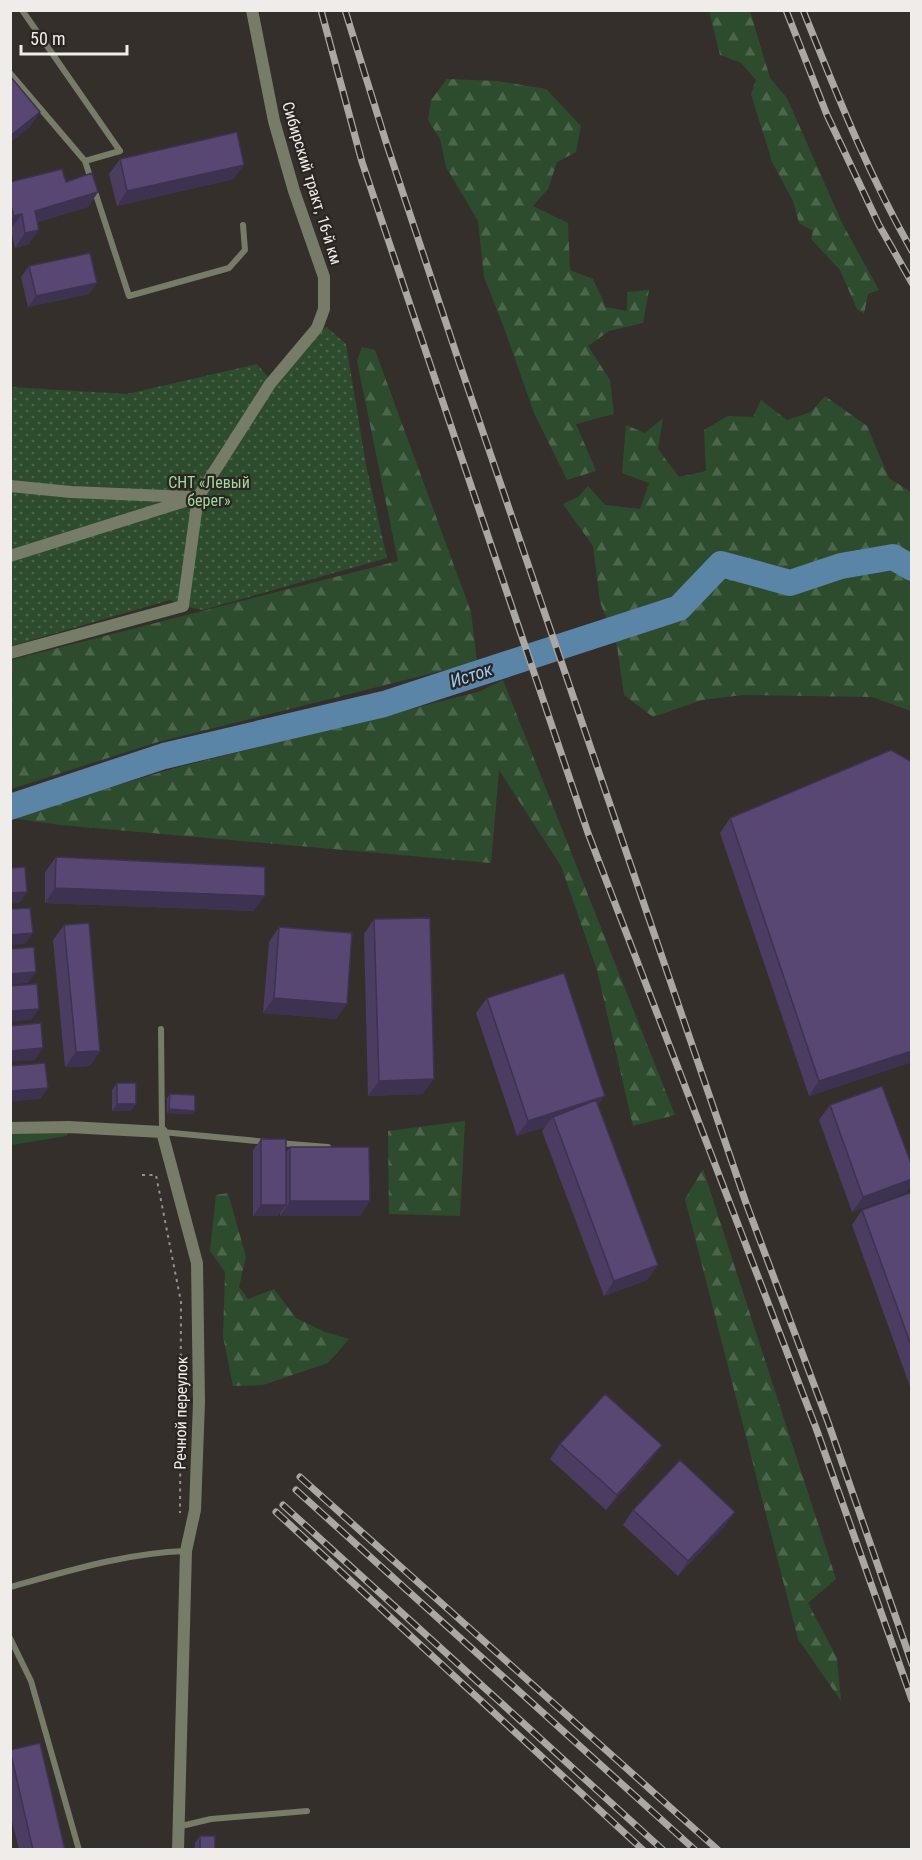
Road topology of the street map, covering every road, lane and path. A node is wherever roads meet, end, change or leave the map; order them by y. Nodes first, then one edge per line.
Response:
1 (22, 10) edge
2 (252, 10) edge
3 (10, 73) edge
4 (85, 161) junction
5 (243, 225) dead end
6 (10, 486) edge
7 (198, 497) junction
8 (10, 556) edge
9 (10, 653) edge
10 (161, 1029) dead end
11 (10, 1128) edge
12 (162, 1132) junction
13 (328, 1147) edge
14 (142, 1175) dead end
15 (180, 1516) dead end
16 (186, 1551) junction
17 (10, 1587) edge
18 (10, 1638) edge
19 (307, 1810) dead end
20 (177, 1827) junction
21 (79, 1850) edge
22 (178, 1850) edge

1 - 4 lane
2 - 7 street, Сибирский тракт, 16-й км
3 - 4 lane
4 - 5 lane
6 - 7 street
7 - 8 street
7 - 9 street
10 - 12 lane
11 - 12 street
12 - 13 lane
12 - 16 street, Речной переулок
14 - 15 path
16 - 17 lane
16 - 20 street, Речной переулок
18 - 21 lane
19 - 20 lane
20 - 22 street, Речной переулок

